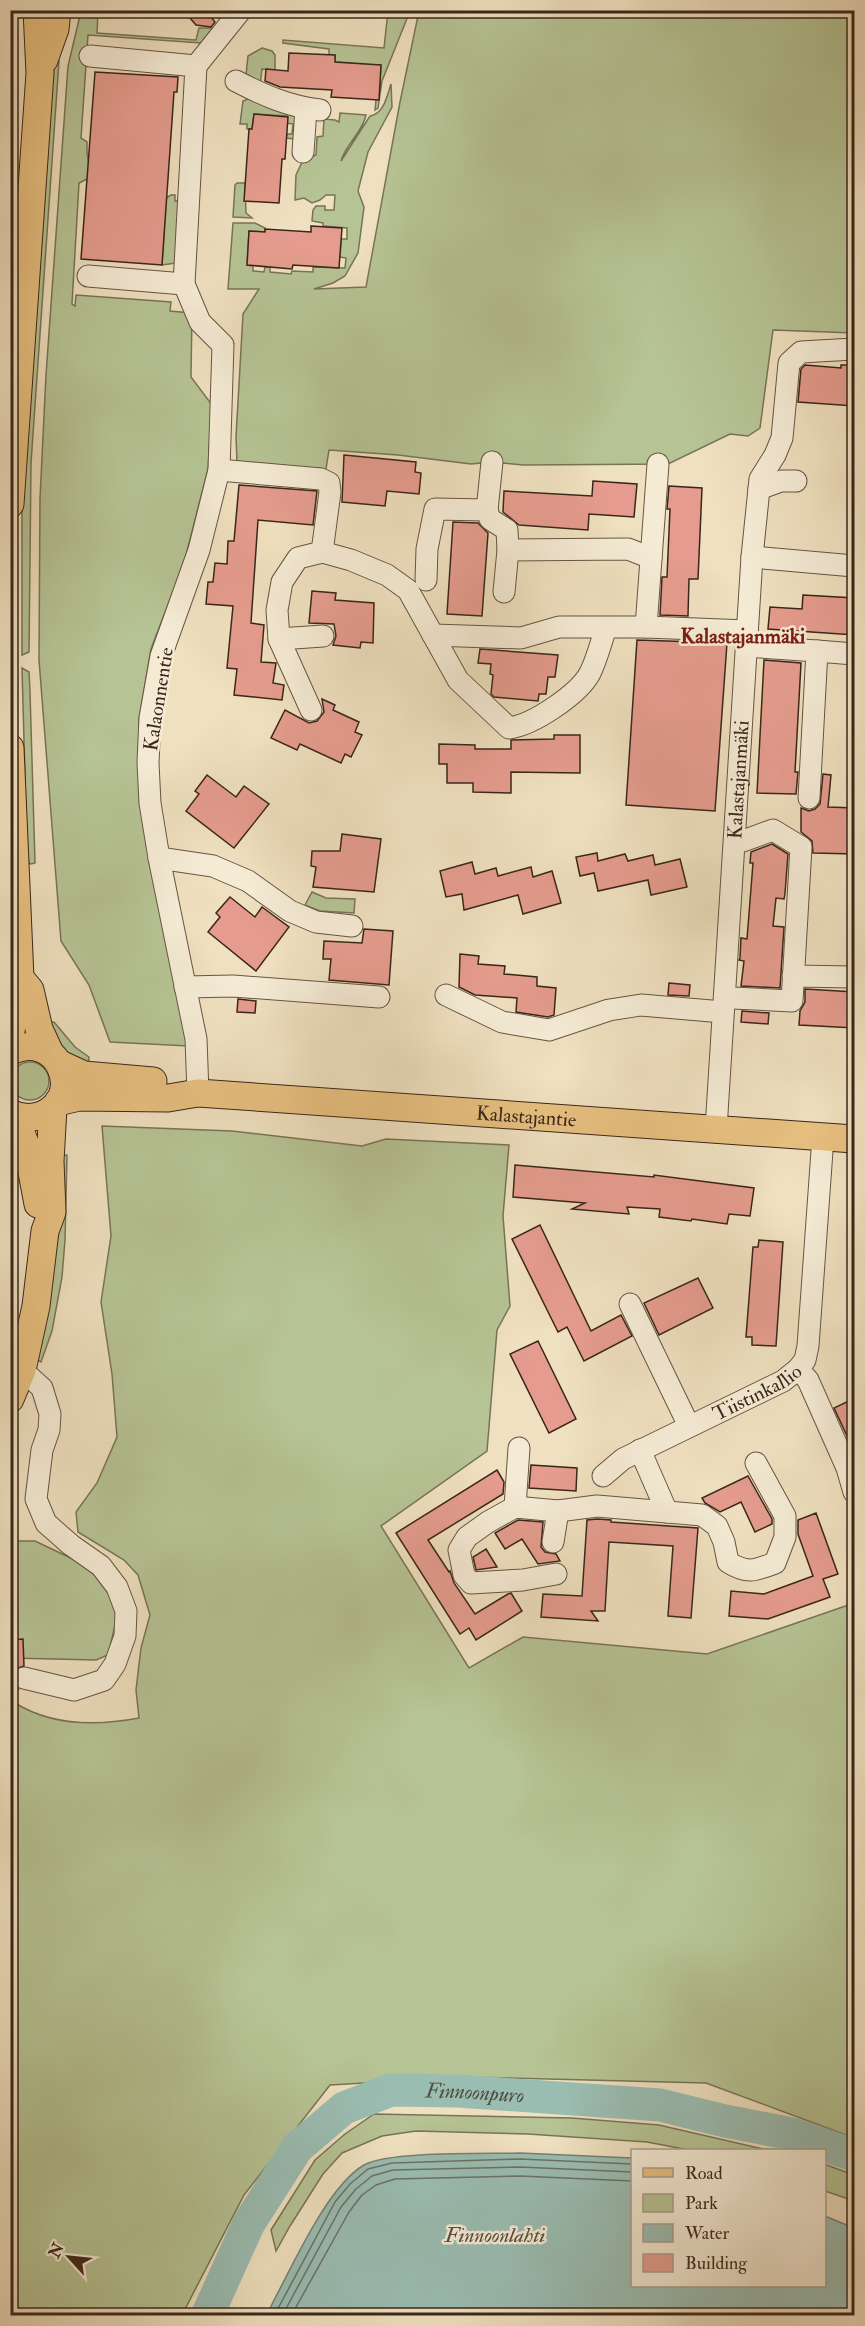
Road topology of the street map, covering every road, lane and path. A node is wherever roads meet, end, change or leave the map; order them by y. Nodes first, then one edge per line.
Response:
1 (37, 10) edge
2 (57, 10) edge
3 (241, 10) edge
4 (90, 56) dead end
5 (196, 66) junction
6 (39, 73) junction
7 (236, 81) dead end
8 (303, 152) dead end
9 (88, 276) dead end
10 (184, 284) junction
11 (855, 349) edge
12 (492, 462) dead end
13 (658, 464) dead end
14 (219, 470) junction
15 (796, 481) dead end
16 (759, 489) junction
17 (10, 504) edge
18 (487, 510) junction
19 (508, 550) junction
20 (322, 552) junction
21 (752, 557) junction
22 (651, 558) junction
23 (855, 566) edge
24 (426, 580) dead end
25 (504, 592) dead end
26 (646, 627) junction
27 (606, 628) junction
28 (433, 635) junction
29 (323, 636) dead end
30 (746, 638) junction
31 (279, 639) junction
32 (817, 651) junction
33 (855, 654) edge
34 (312, 710) dead end
35 (10, 748) edge
36 (809, 798) dead end
37 (743, 841) dead end
38 (159, 858) junction
39 (14, 914) edge
40 (352, 926) dead end
41 (793, 976) junction
42 (855, 977) edge
43 (20, 978) junction
44 (185, 987) junction
45 (446, 994) dead end
46 (379, 998) dead end
47 (728, 1005) junction
48 (10, 1037) edge
49 (10, 1052) edge
50 (55, 1059) junction
51 (198, 1093) junction
52 (56, 1105) junction
53 (12, 1114) edge
54 (716, 1129) junction
55 (823, 1137) junction
56 (855, 1139) edge
57 (45, 1231) junction
58 (630, 1304) dead end
59 (798, 1369) junction
60 (22, 1370) junction
61 (10, 1399) edge
62 (689, 1426) junction
63 (519, 1448) dead end
64 (640, 1450) junction
65 (756, 1463) dead end
66 (603, 1476) dead end
67 (855, 1492) edge
68 (515, 1507) junction
69 (558, 1511) junction
70 (667, 1512) junction
71 (553, 1542) dead end
72 (556, 1574) dead end
73 (24, 1678) dead end

1 - 6 main road
2 - 6 main road
3 - 5 street
4 - 5 street
5 - 10 street
6 - 17 main road
7 - 8 street
9 - 10 street
10 - 14 street, Kalaonnentie
11 - 16 street, Kalastajanmäki
12 - 18 street
13 - 22 street
14 - 20 street
14 - 38 street, Kalaonnentie
15 - 16 street
16 - 21 street, Kalastajanmäki
18 - 19 street
18 - 24 street
19 - 22 street
19 - 25 street
20 - 28 street
20 - 31 street
21 - 23 street
21 - 30 street, Kalastajanmäki
22 - 26 street
26 - 27 street
26 - 30 street
27 - 28 street
27 - 28 street
29 - 31 street
30 - 32 street
30 - 47 street, Kalastajanmäki
31 - 34 street
32 - 33 street
32 - 36 street
35 - 39 main road
37 - 41 street
38 - 40 street
38 - 44 street, Kalaonnentie
39 - 43 main road
41 - 42 street
41 - 47 street
43 - 48 main road
43 - 50 main road
44 - 46 street
44 - 51 street, Kalaonnentie
45 - 47 street
47 - 54 street, Kalastajanmäki
49 - 50 main road, Kalastajantie
50 - 51 main road, Kalastajantie
50 - 52 main road
51 - 52 main road, Kalastajantie
51 - 54 main road, Kalastajantie
52 - 53 main road, Kalastajantie
52 - 57 main road
53 - 57 main road
54 - 55 main road, Kalastajantie
55 - 56 main road, Kalastajantie
55 - 59 street, Tiistinkallio
57 - 60 main road
58 - 62 street
59 - 62 street, Tiistinkallio
59 - 67 street
60 - 61 main road
60 - 73 street
62 - 64 street, Tiistinkallio
63 - 68 street
64 - 66 street, Tiistinkallio
64 - 70 street
65 - 70 street
68 - 69 street
68 - 72 street
69 - 70 street
69 - 71 street

